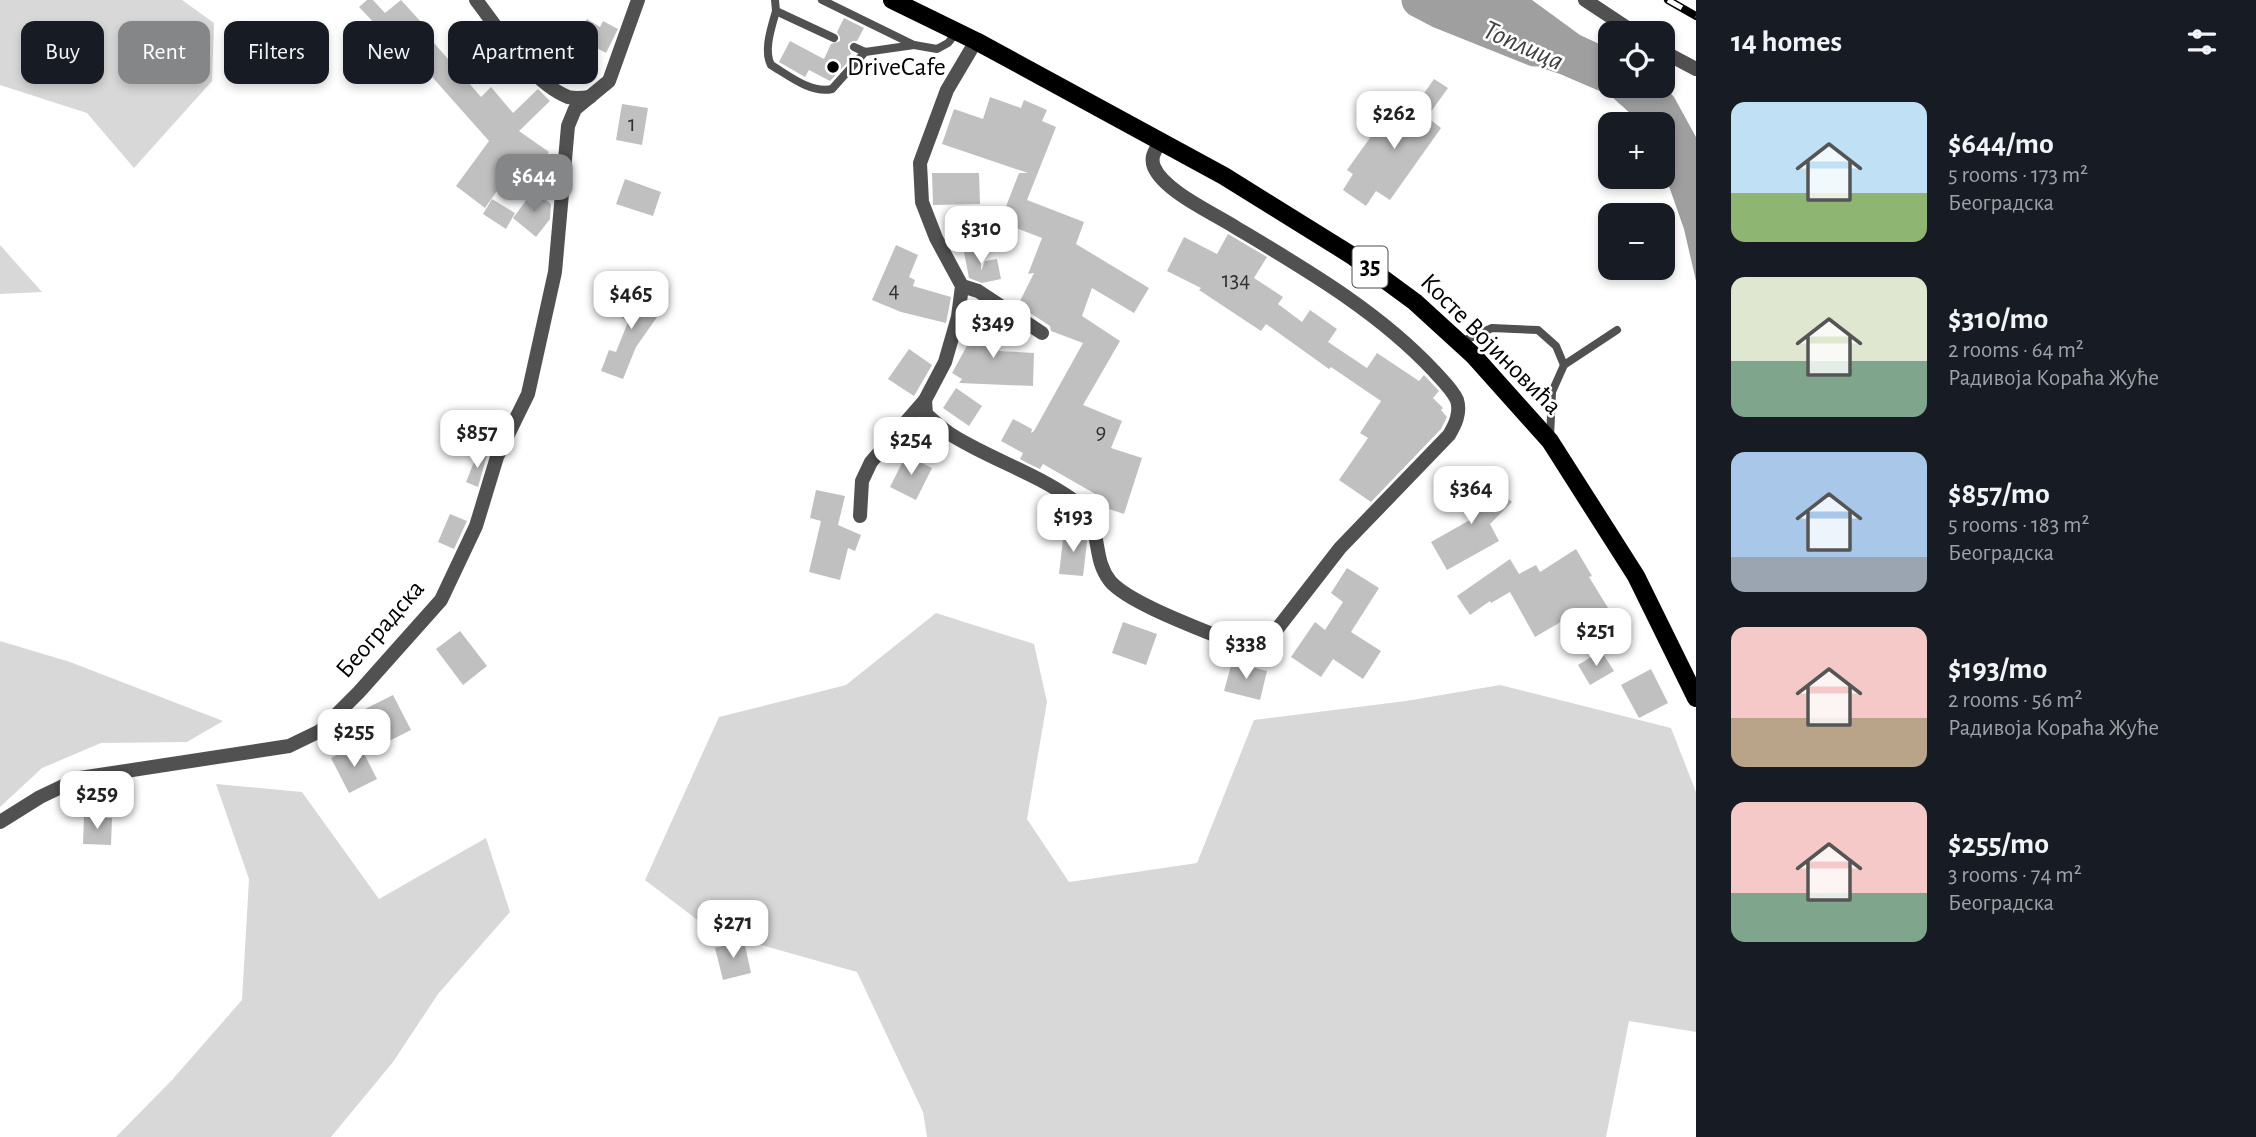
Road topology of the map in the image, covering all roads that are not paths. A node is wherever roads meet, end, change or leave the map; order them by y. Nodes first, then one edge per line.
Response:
1 (476, 0) edge
2 (638, 0) edge
3 (775, 0) edge
4 (822, 0) edge
5 (892, 0) edge
6 (1585, 0) edge
7 (776, 11) junction
8 (1617, 21) edge
9 (957, 32) junction
10 (834, 38) dead end
11 (976, 41) junction
12 (914, 46) junction
13 (855, 47) dead end
14 (865, 52) junction
15 (1675, 58) edge
16 (1696, 69) edge
17 (592, 97) junction
18 (1160, 142) junction
19 (962, 286) junction
20 (1617, 330) dead end
21 (1042, 333) dead end
22 (1460, 343) junction
23 (1564, 365) junction
24 (925, 400) junction
25 (1550, 441) junction
26 (860, 516) dead end
27 (1696, 698) edge
28 (0, 822) edge

1 - 17 street
2 - 17 street, Београдска
3 - 7 lane
4 - 12 lane
5 - 9 main road, Косте Војиновића / 35
6 - 8 street
7 - 10 lane
7 - 14 lane
9 - 11 main road, Косте Војиновића / 35
9 - 12 lane
11 - 18 main road, Косте Војиновића / 35
11 - 19 street
12 - 14 lane
13 - 14 lane
15 - 16 street
17 - 28 street, Београдска
18 - 22 main road, Косте Војиновића / 35
18 - 24 street
19 - 21 street
19 - 24 street
20 - 23 lane
22 - 23 lane
22 - 25 main road, Косте Војиновића / 35
23 - 25 lane
24 - 26 street
25 - 27 main road, Косте Војиновића / 35

